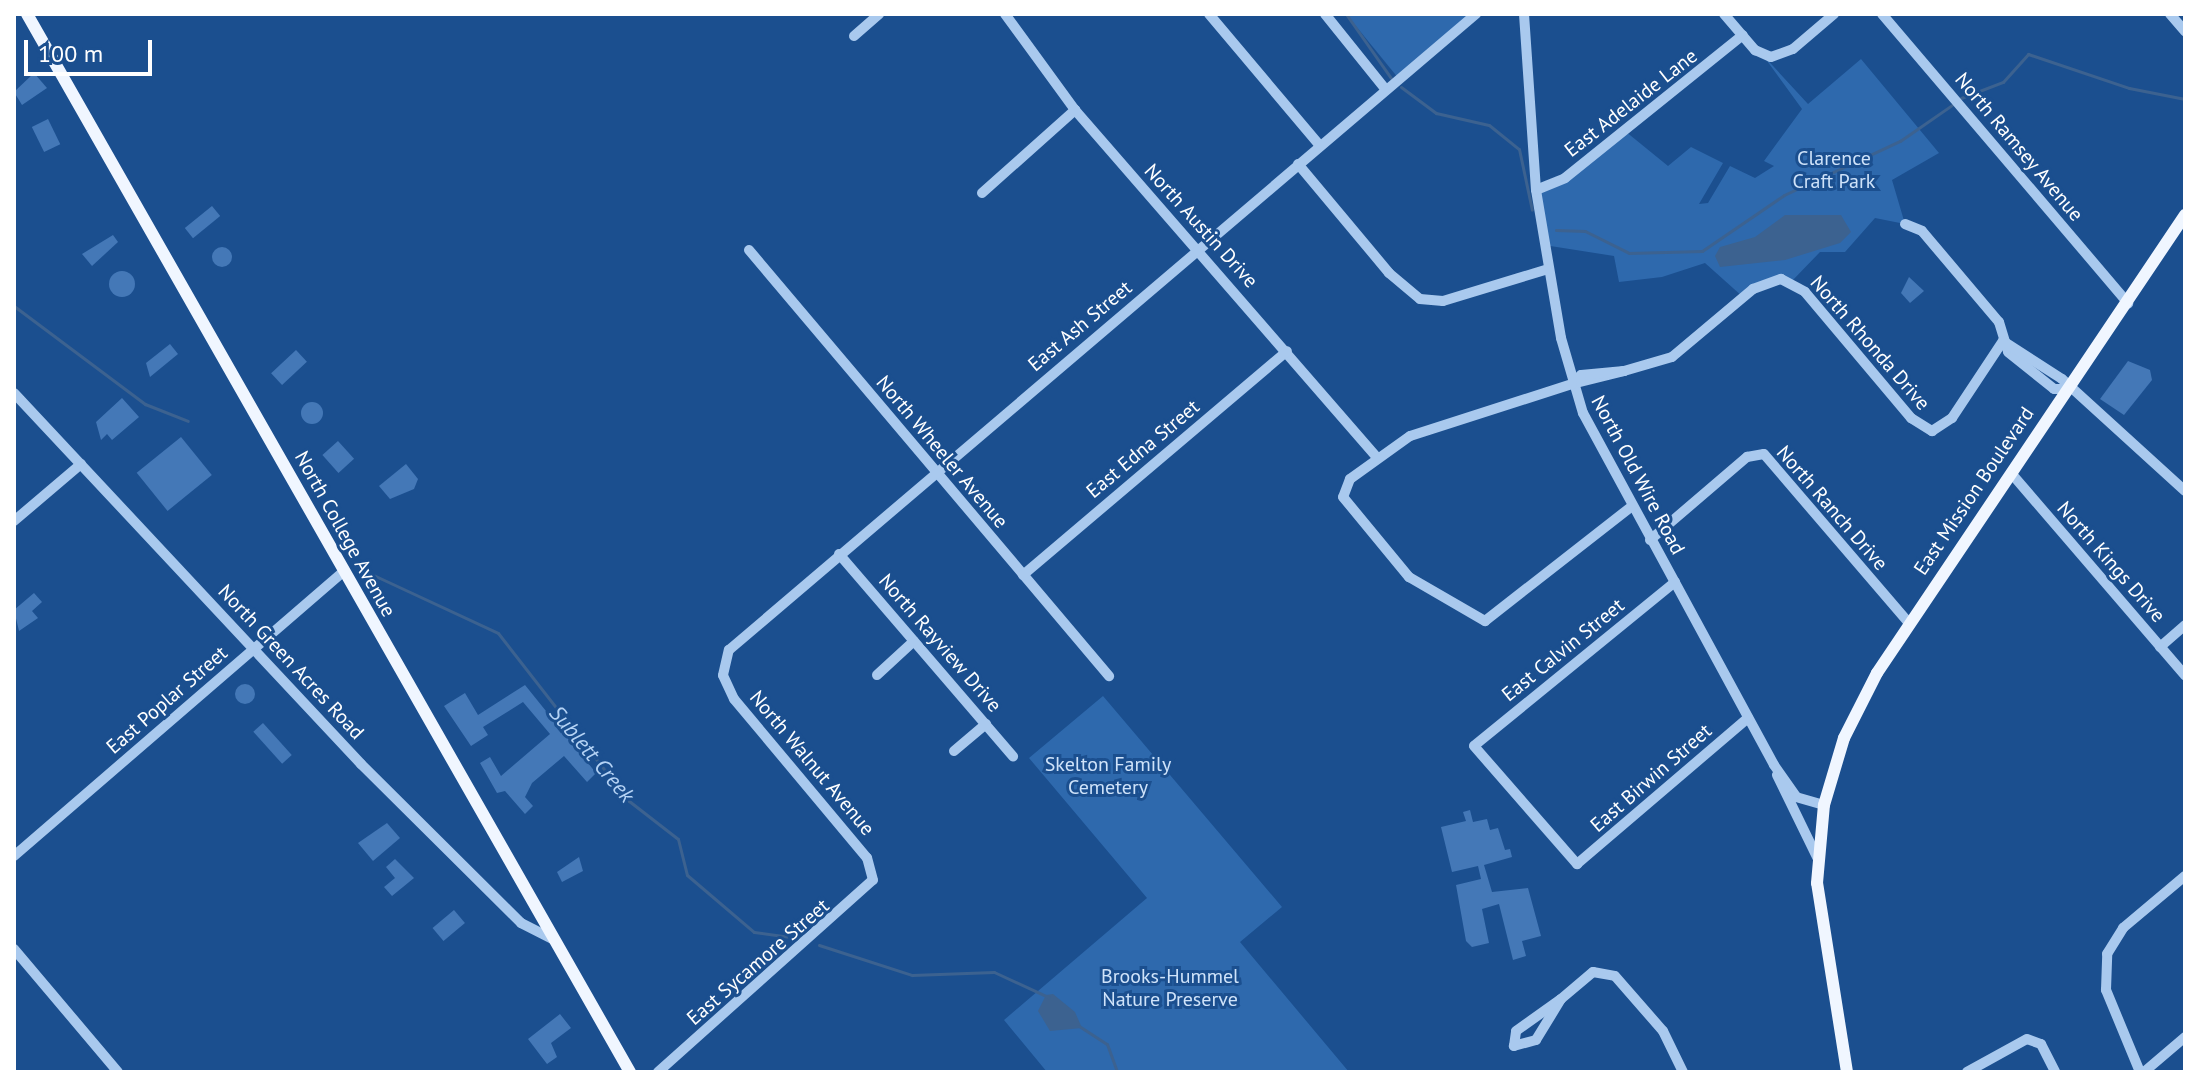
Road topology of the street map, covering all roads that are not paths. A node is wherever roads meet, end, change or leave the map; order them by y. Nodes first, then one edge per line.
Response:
1 (27, 14) edge
2 (879, 14) edge
3 (1005, 14) edge
4 (1209, 14) edge
5 (1325, 14) edge
6 (1476, 14) edge
7 (1524, 14) edge
8 (1724, 14) edge
9 (1834, 14) edge
10 (1882, 14) edge
11 (2170, 14) edge
12 (2185, 31) edge
13 (1743, 35) junction
14 (854, 36) dead end
15 (1386, 90) junction
16 (1075, 110) junction
17 (1320, 146) junction
18 (1298, 164) junction
19 (1536, 190) junction
20 (982, 193) dead end
21 (2185, 215) edge
22 (1905, 224) dead end
23 (749, 250) dead end
24 (1199, 250) junction
25 (1548, 269) junction
26 (2128, 303) junction
27 (2003, 341) junction
28 (1287, 351) junction
29 (1572, 384) junction
30 (2067, 389) junction
31 (14, 393) edge
32 (1377, 457) junction
33 (81, 464) junction
34 (936, 472) junction
35 (2011, 473) junction
36 (2185, 491) edge
37 (1631, 507) junction
38 (14, 521) edge
39 (1650, 540) junction
40 (839, 554) junction
41 (343, 572) junction
42 (1023, 575) junction
43 (1675, 582) junction
44 (1909, 623) junction
45 (2185, 625) edge
46 (914, 641) junction
47 (2160, 647) junction
48 (253, 649) junction
49 (723, 675) joint
50 (877, 675) dead end
51 (2185, 675) edge
52 (1109, 676) dead end
53 (1748, 718) junction
54 (986, 724) junction
55 (954, 751) dead end
56 (1013, 756) dead end
57 (1774, 765) junction
58 (1824, 805) junction
59 (14, 856) edge
60 (1818, 859) junction
61 (1577, 864) joint
62 (873, 873) joint
63 (2185, 876) edge
64 (554, 940) junction
65 (14, 949) edge
66 (1561, 999) junction
67 (2185, 1037) edge
68 (118, 1072) edge
69 (630, 1072) edge
70 (658, 1072) edge
71 (1683, 1072) edge
72 (1847, 1072) edge
73 (1967, 1072) edge
74 (2055, 1072) edge
75 (2142, 1072) edge

1 - 41 main road, North College Avenue
2 - 14 street
3 - 16 street, North Austin Drive
4 - 17 street
5 - 15 street
6 - 15 street, East Ash Street
7 - 19 street, North Old Wire Road
8 - 13 street
9 - 13 street
10 - 26 street, North Ramsey Avenue
11 - 12 street
13 - 19 street, East Adelaide Lane
15 - 17 street, East Ash Street
16 - 20 street
16 - 24 street, North Austin Drive
17 - 18 street, East Ash Street
18 - 24 street, East Ash Street
18 - 25 street
19 - 25 street, North Old Wire Road
21 - 26 main road, East Mission Boulevard
22 - 27 street
23 - 34 street, North Wheeler Avenue
24 - 28 street, North Austin Drive
24 - 34 street, East Ash Street
25 - 29 street, North Old Wire Road
26 - 30 main road, East Mission Boulevard
27 - 29 street, North Rhonda Drive
27 - 30 street
28 - 32 street, North Austin Drive
28 - 42 street, East Edna Street
29 - 32 street
29 - 37 street, North Old Wire Road
30 - 35 main road, East Mission Boulevard
30 - 36 street
31 - 33 street, North Green Acres Road
32 - 37 street
33 - 38 street
33 - 48 street, North Green Acres Road
34 - 40 street, East Ash Street
34 - 42 street, North Wheeler Avenue
35 - 44 main road, East Mission Boulevard
35 - 47 street, North Kings Drive
37 - 39 street, North Old Wire Road
39 - 43 street, North Old Wire Road
39 - 44 street, North Ranch Drive
40 - 46 street, North Rayview Drive
40 - 49 street, East Ash Street
41 - 48 street, East Poplar Street
41 - 64 main road, North College Avenue
42 - 52 street, North Wheeler Avenue
43 - 53 street, North Old Wire Road
43 - 61 street, East Calvin Street
44 - 58 main road, East Mission Boulevard
45 - 47 street
46 - 50 street
46 - 54 street, North Rayview Drive
47 - 51 street, North Kings Drive
48 - 59 street, East Poplar Street
48 - 64 street, North Green Acres Road
49 - 62 street, North Walnut Avenue
53 - 57 street, North Old Wire Road
53 - 61 street, East Birwin Street
54 - 55 street
54 - 56 street, North Rayview Drive
57 - 58 street, North Old Wire Road
57 - 60 street
58 - 60 main road, East Mission Boulevard
60 - 72 main road, East Mission Boulevard
62 - 70 street, East Sycamore Street
63 - 75 street
64 - 69 main road, North College Avenue
65 - 68 street
66 - 66 street
66 - 71 street
67 - 75 street
73 - 74 street

